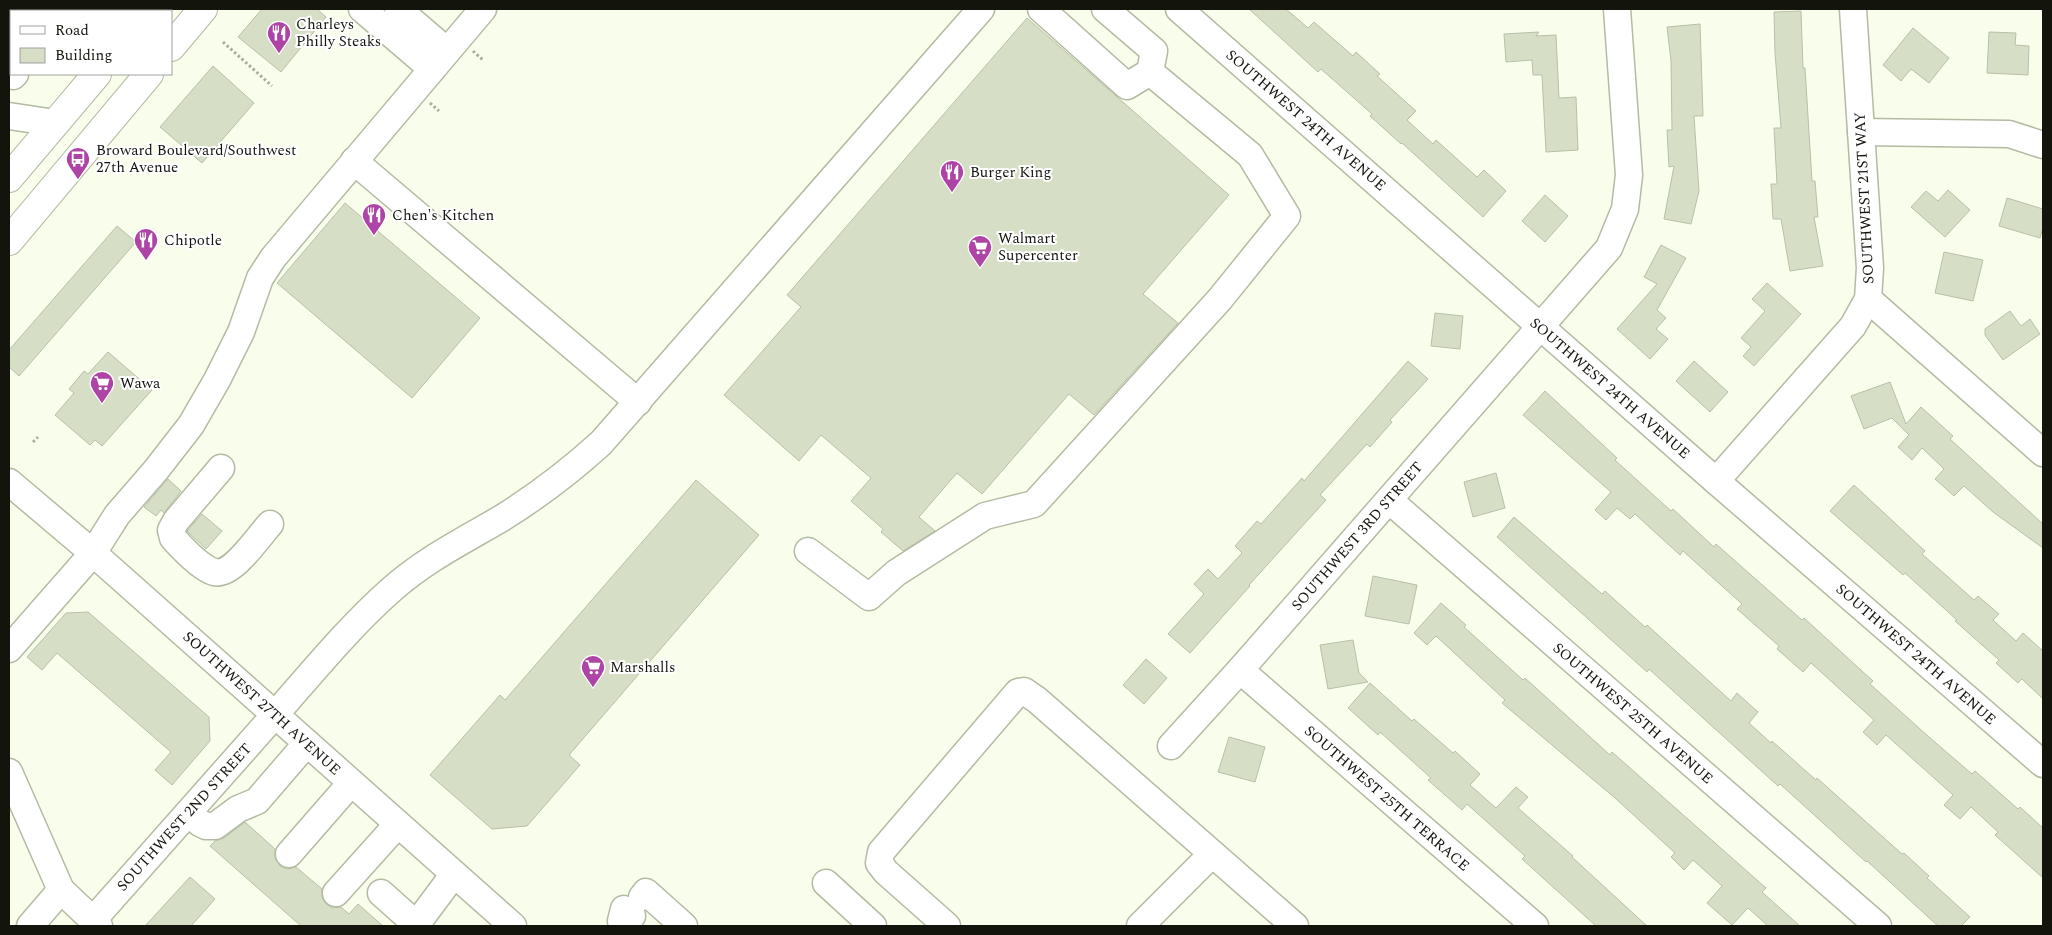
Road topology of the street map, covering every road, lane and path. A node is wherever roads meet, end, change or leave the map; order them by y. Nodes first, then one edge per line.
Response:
1 (203, 9) edge
2 (362, 9) edge
3 (398, 9) edge
4 (483, 9) edge
5 (980, 9) edge
6 (1042, 9) edge
7 (1105, 9) edge
8 (1179, 9) edge
9 (1616, 9) edge
10 (1853, 9) edge
11 (223, 42) dead end
12 (172, 46) edge
13 (439, 60) junction
14 (1150, 72) junction
15 (96, 75) edge
16 (148, 75) edge
17 (272, 86) dead end
18 (9, 116) edge
19 (55, 123) junction
20 (1861, 132) junction
21 (2043, 145) edge
22 (354, 161) junction
23 (9, 178) edge
24 (9, 241) edge
25 (1868, 300) junction
26 (1540, 326) junction
27 (638, 402) junction
28 (38, 437) dead end
29 (33, 442) dead end
30 (2043, 453) edge
31 (221, 468) dead end
32 (1716, 481) junction
33 (9, 482) edge
34 (1388, 500) junction
35 (270, 524) dead end
36 (808, 551) dead end
37 (93, 553) junction
38 (9, 648) edge
39 (1240, 670) junction
40 (275, 715) junction
41 (307, 743) junction
42 (1171, 746) dead end
43 (2043, 764) edge
44 (9, 772) edge
45 (351, 783) junction
46 (188, 813) junction
47 (398, 824) junction
48 (289, 854) dead end
49 (1212, 854) junction
50 (454, 874) junction
51 (826, 883) dead end
52 (61, 890) junction
53 (336, 893) dead end
54 (381, 893) dead end
55 (629, 911) edge
56 (96, 923) edge
57 (417, 925) edge
58 (30, 926) edge
59 (513, 926) edge
60 (684, 926) edge
61 (873, 926) edge
62 (947, 926) edge
63 (1140, 926) edge
64 (1296, 926) edge
65 (1535, 926) edge
66 (1878, 926) edge

1 - 12 main road
2 - 13 street
3 - 13 street
4 - 13 street
5 - 27 street, SOUTHWEST 2ND STREET
6 - 14 street
7 - 14 street
8 - 26 street, SOUTHWEST 24TH AVENUE
9 - 26 street, SOUTHWEST 3RD STREET
10 - 20 street, SOUTHWEST 21ST WAY
11 - 17 path
13 - 22 street
14 - 36 street
15 - 19 main road
16 - 24 main road
18 - 19 street
19 - 23 main road
20 - 21 street
20 - 25 street, SOUTHWEST 21ST WAY
22 - 27 street
22 - 37 street
25 - 30 street
25 - 32 street, SOUTHWEST 21ST WAY
26 - 32 street, SOUTHWEST 24TH AVENUE
26 - 34 street, SOUTHWEST 3RD STREET
27 - 40 street, SOUTHWEST 2ND STREET
28 - 29 path
31 - 35 street
32 - 43 street, SOUTHWEST 24TH AVENUE
33 - 37 street, SOUTHWEST 27TH AVENUE
34 - 39 street, SOUTHWEST 3RD STREET
34 - 66 street, SOUTHWEST 25TH AVENUE
37 - 38 street
37 - 40 street, SOUTHWEST 27TH AVENUE
39 - 42 street, SOUTHWEST 3RD STREET
39 - 65 street, SOUTHWEST 25TH TERRACE
40 - 41 street, SOUTHWEST 27TH AVENUE
40 - 46 street, SOUTHWEST 2ND STREET
41 - 45 street, SOUTHWEST 27TH AVENUE
41 - 46 street
44 - 52 street
45 - 47 street, SOUTHWEST 27TH AVENUE
45 - 48 street
46 - 56 street, SOUTHWEST 2ND STREET
47 - 50 street, SOUTHWEST 27TH AVENUE
47 - 53 street
49 - 62 street
49 - 63 street
49 - 64 street
50 - 57 street
50 - 59 street, SOUTHWEST 27TH AVENUE
51 - 61 street
52 - 56 street
52 - 58 street
54 - 57 street
55 - 60 street

